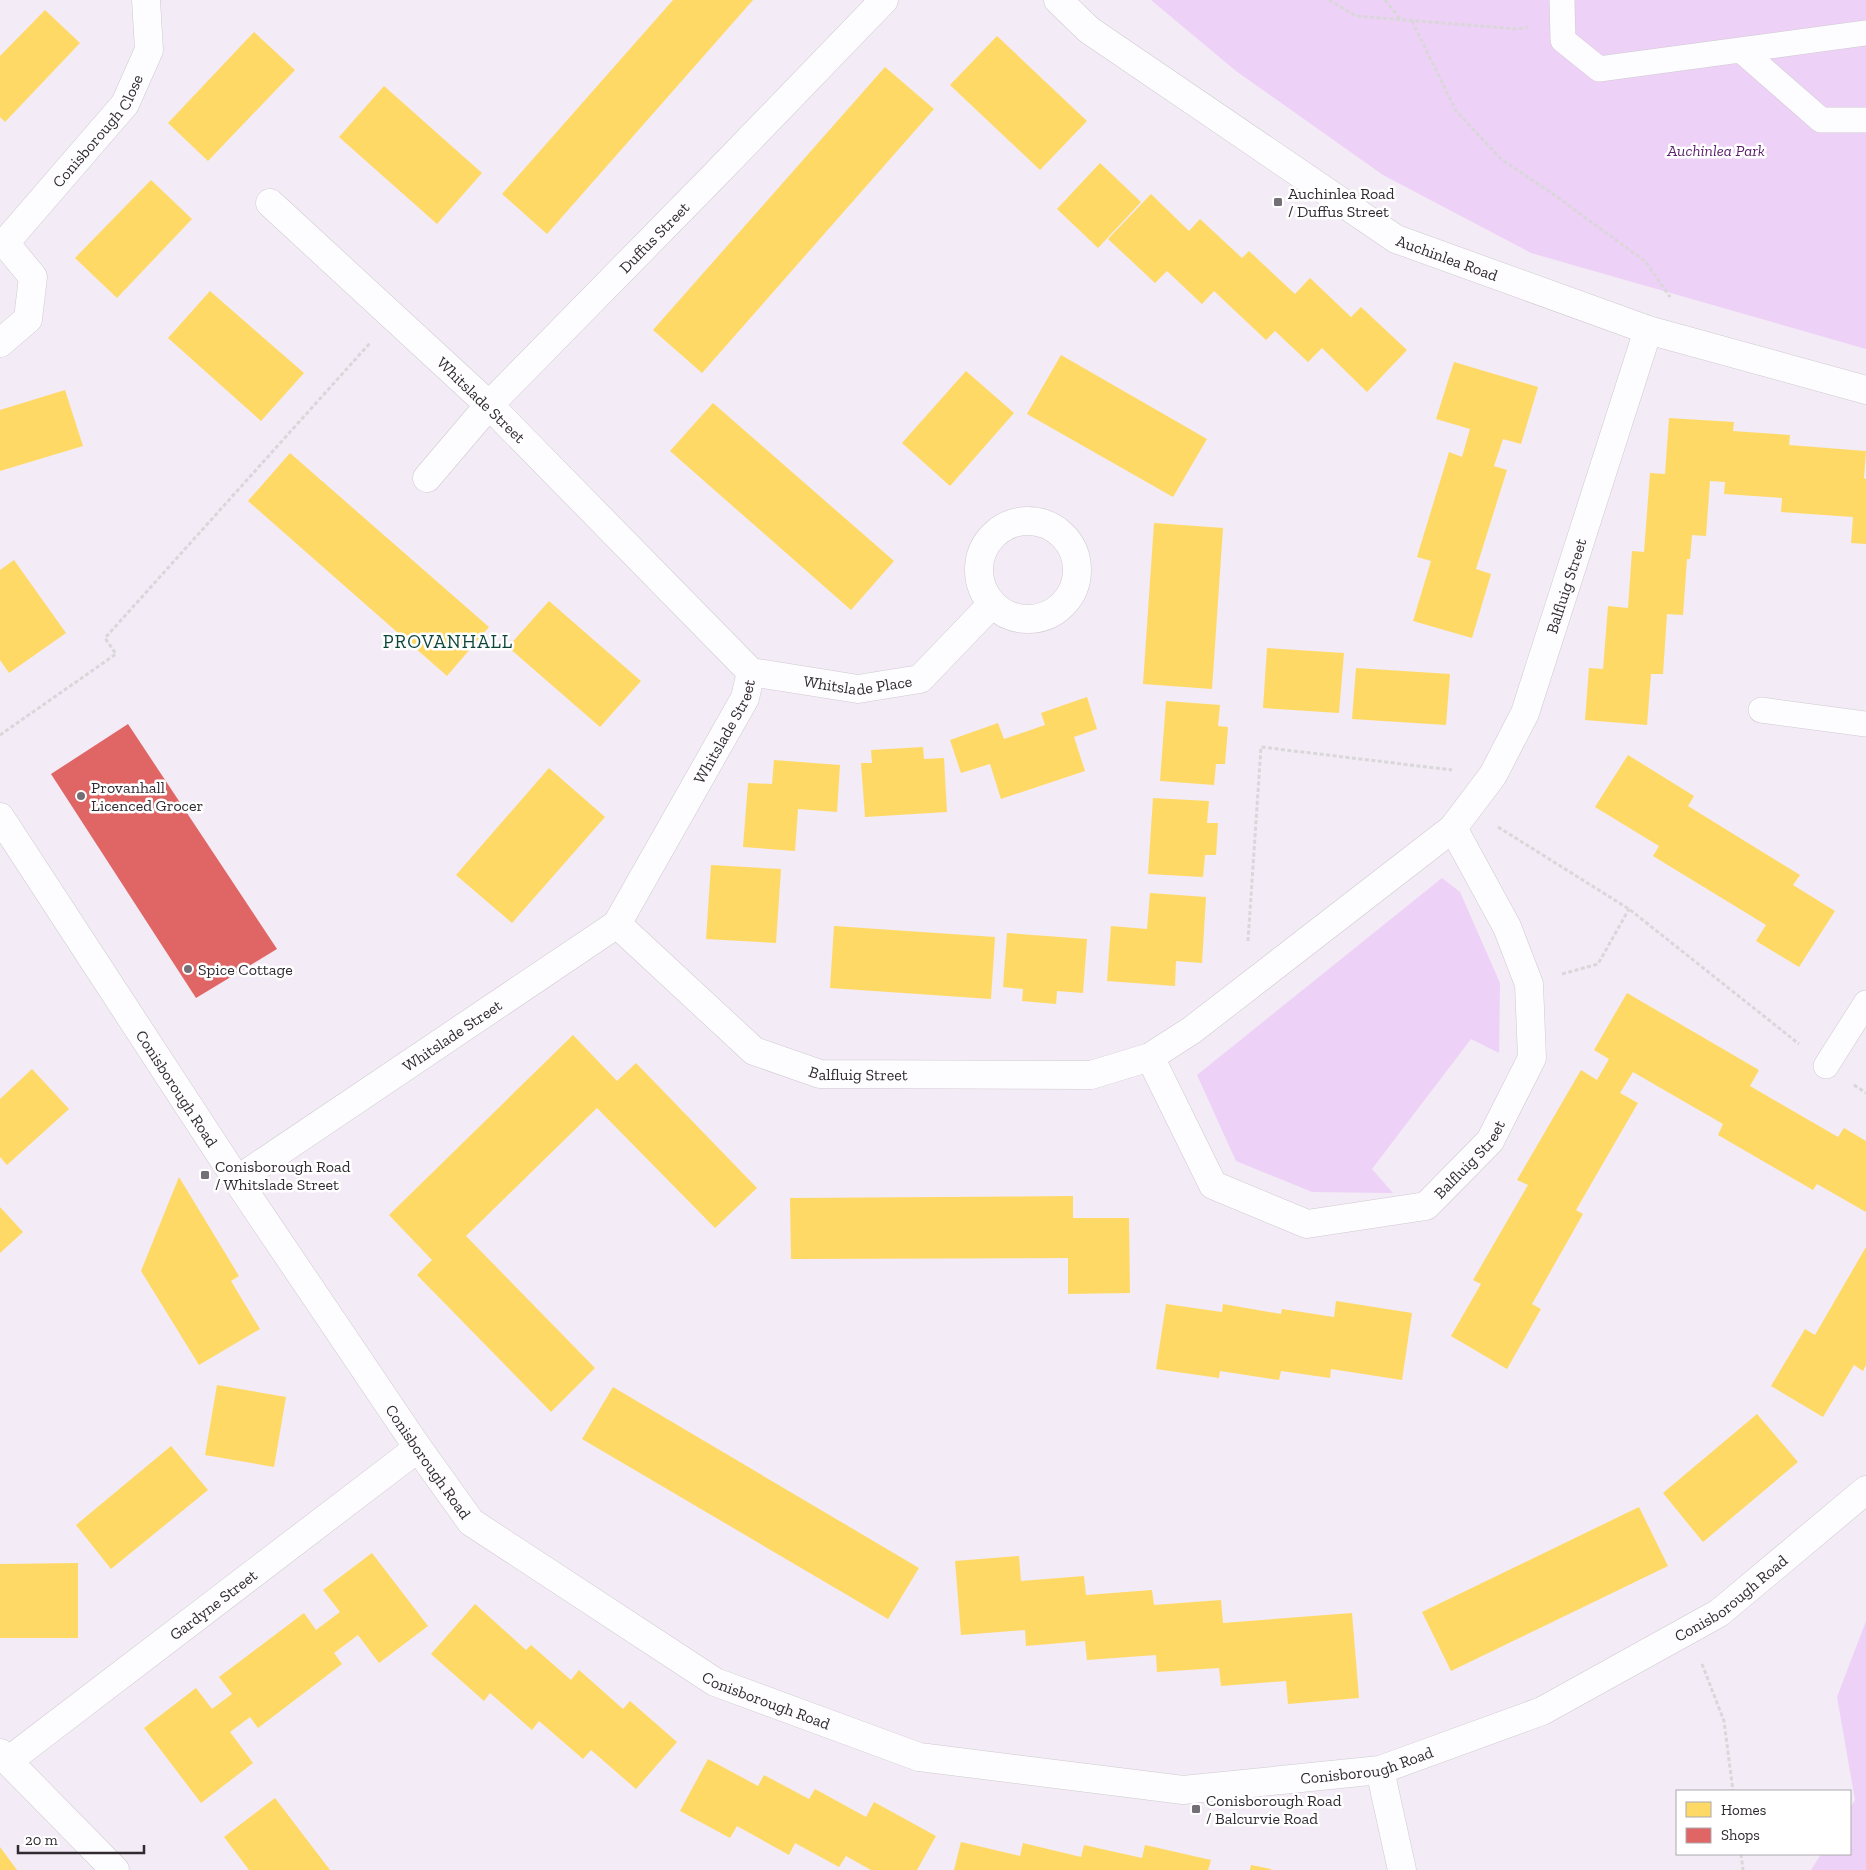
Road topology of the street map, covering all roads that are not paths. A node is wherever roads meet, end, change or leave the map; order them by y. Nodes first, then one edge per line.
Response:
1 (146, 0) edge
2 (884, 0) edge
3 (1058, 0) edge
4 (1562, 11) edge
5 (1866, 33) edge
6 (1741, 50) junction
7 (1866, 120) edge
8 (270, 203) dead end
9 (3, 243) edge
10 (1648, 330) junction
11 (0, 343) edge
12 (1866, 390) edge
13 (488, 405) junction
14 (427, 478) dead end
15 (992, 604) dead end
16 (751, 672) junction
17 (1760, 710) dead end
18 (1866, 724) edge
19 (0, 817) edge
20 (1461, 818) junction
21 (617, 924) junction
22 (1866, 1003) edge
23 (1150, 1057) junction
24 (1826, 1066) road end
25 (237, 1180) junction
26 (418, 1448) junction
27 (1866, 1490) edge
28 (4, 1757) edge
29 (1380, 1770) junction
30 (115, 1870) edge
31 (1402, 1870) edge

1 - 9 street, Conisborough Close
2 - 13 street, Duffus Street
3 - 10 street, Auchinlea Road
4 - 6 lane
5 - 6 lane
6 - 7 lane
8 - 13 street, Whitslade Street
9 - 11 street, Conisborough Close
10 - 12 street, Auchinlea Road
10 - 20 street, Balfluig Street
13 - 14 street, Duffus Street
13 - 16 street, Whitslade Street
15 - 16 street, Whitslade Place
16 - 21 street, Whitslade Street
17 - 18 lane
19 - 25 street, Conisborough Road
20 - 23 street, Balfluig Street
20 - 23 street, Balfluig Street
21 - 23 street, Balfluig Street
21 - 25 street, Whitslade Street
22 - 24 lane
25 - 26 street, Conisborough Road
26 - 28 street, Gardyne Street
26 - 29 street, Conisborough Road
27 - 29 street, Conisborough Road
28 - 30 street
29 - 31 street

